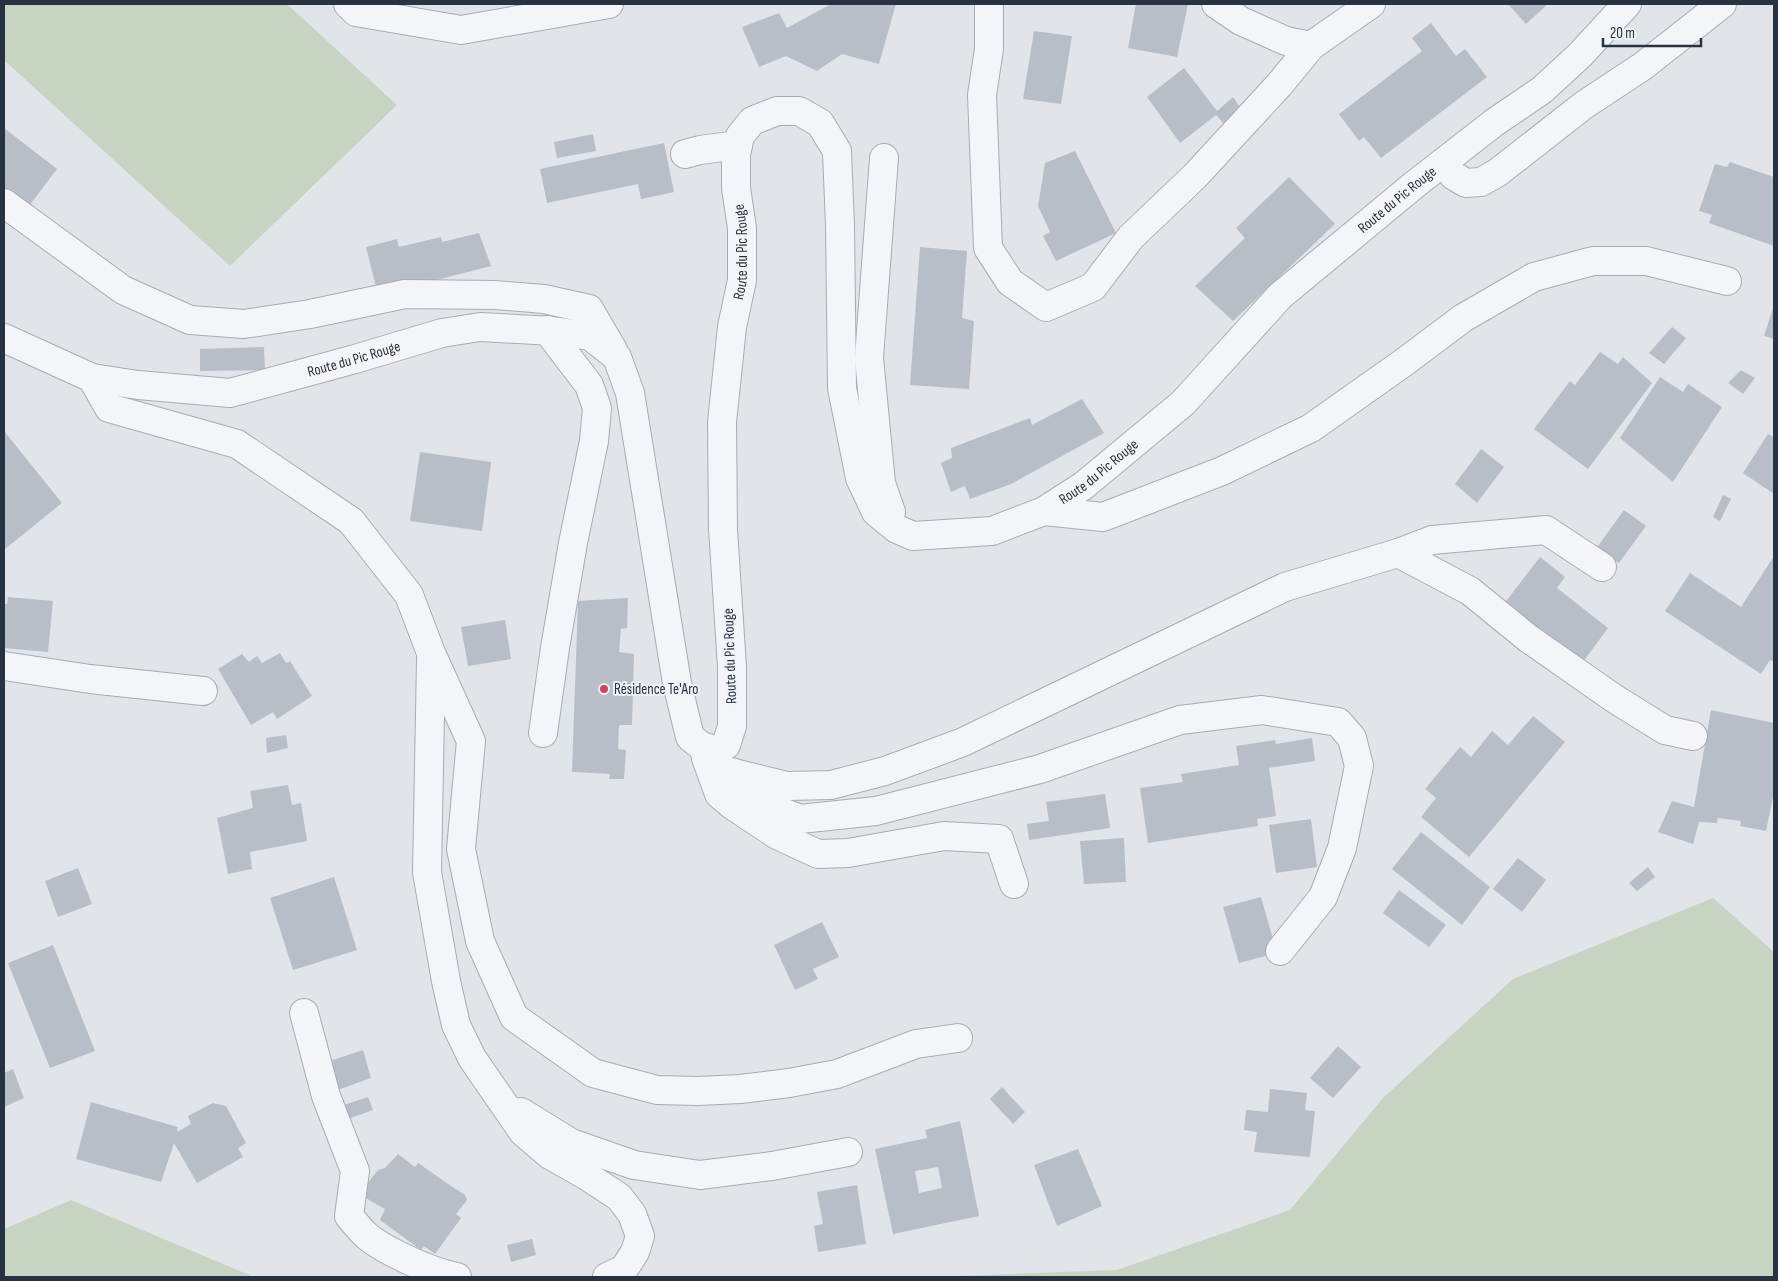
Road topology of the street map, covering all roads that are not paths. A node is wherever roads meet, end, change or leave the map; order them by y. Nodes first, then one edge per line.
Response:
1 (348, 4) edge
2 (609, 4) edge
3 (988, 4) edge
4 (1216, 4) edge
5 (1370, 4) edge
6 (1627, 4) edge
7 (1722, 4) edge
8 (1311, 46) junction
9 (738, 145) junction
10 (686, 154) dead end
11 (884, 158) dead end
12 (1443, 163) junction
13 (4, 203) edge
14 (1726, 281) dead end
15 (547, 330) junction
16 (4, 338) edge
17 (617, 357) junction
18 (92, 378) junction
19 (1044, 511) junction
20 (897, 529) junction
21 (1398, 553) junction
22 (1602, 567) dead end
23 (431, 653) junction
24 (4, 666) edge
25 (203, 691) dead end
26 (543, 733) dead end
27 (1693, 736) dead end
28 (710, 749) junction
29 (734, 773) junction
30 (1014, 884) dead end
31 (1280, 951) dead end
32 (304, 1013) dead end
33 (958, 1038) dead end
34 (499, 1096) junction
35 (848, 1152) dead end
36 (457, 1277) edge
37 (607, 1277) edge

1 - 2 street
3 - 8 street
4 - 8 street
5 - 8 street
6 - 12 street, Route du Pic Rouge
7 - 12 street
9 - 10 street
9 - 20 street, Route du Pic Rouge
9 - 28 street, Route du Pic Rouge
11 - 20 street
12 - 19 street, Route du Pic Rouge
13 - 17 street
14 - 19 street
15 - 17 street, Route du Pic Rouge
15 - 18 street, Route du Pic Rouge
15 - 26 street
16 - 18 street, Route du Pic Rouge
17 - 28 street
18 - 23 street
19 - 20 street, Route du Pic Rouge
21 - 22 street
21 - 27 street
21 - 29 street
23 - 33 street
23 - 34 street
24 - 25 street
28 - 29 street
28 - 30 street
29 - 31 street
32 - 36 street
34 - 35 street
34 - 37 street

